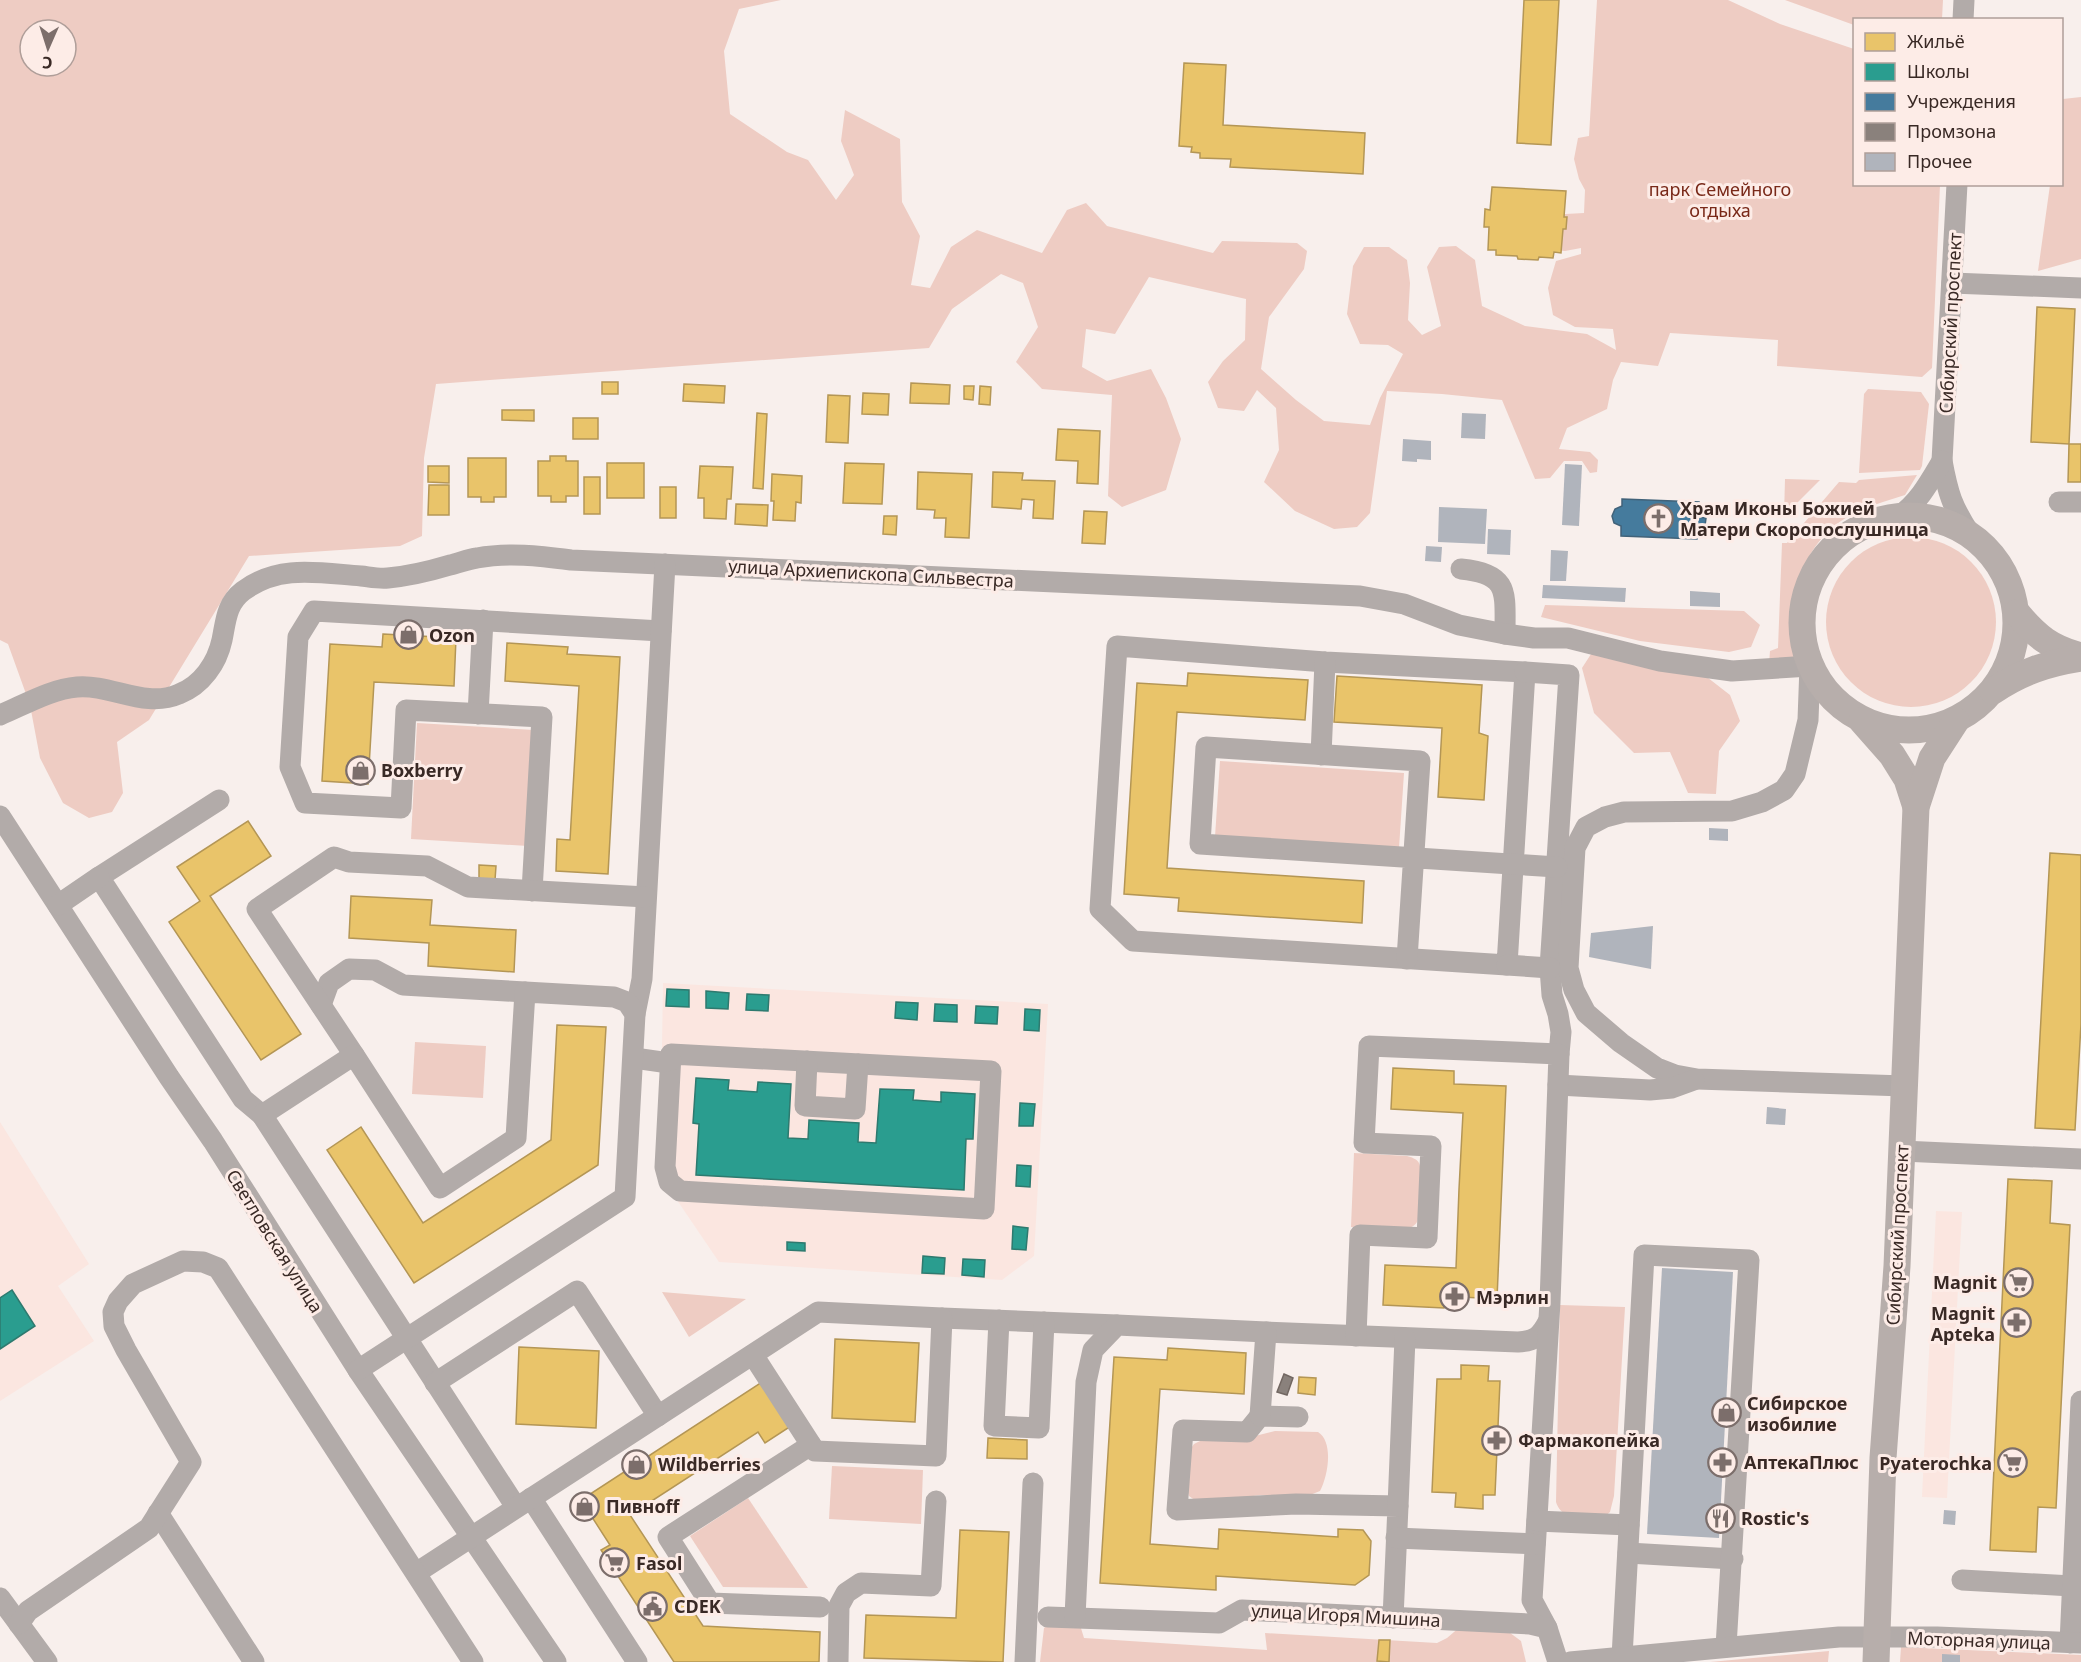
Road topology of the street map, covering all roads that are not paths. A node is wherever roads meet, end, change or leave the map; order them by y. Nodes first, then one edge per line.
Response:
1 (1964, 0) edge
2 (1963, 18) edge
3 (1956, 186) edge
4 (1952, 283) junction
5 (2081, 288) edge
6 (1942, 461) junction
7 (2059, 501) dead end
8 (2081, 502) edge
9 (1898, 517) junction
10 (1970, 534) junction
11 (665, 564) junction
12 (1461, 569) dead end
13 (2017, 614) junction
14 (483, 621) junction
15 (662, 631) junction
16 (1506, 634) junction
17 (2081, 657) edge
18 (1325, 662) junction
19 (1810, 666) junction
20 (1525, 672) junction
21 (1992, 692) junction
22 (478, 714) junction
23 (0, 715) edge
24 (1862, 721) junction
25 (1956, 721) junction
26 (1321, 755) junction
27 (219, 800) dead end
28 (1916, 807) junction
29 (0, 816) edge
30 (1414, 858) junction
31 (1513, 864) junction
32 (1557, 867) junction
33 (99, 877) junction
34 (532, 891) junction
35 (646, 897) junction
36 (58, 905) junction
37 (1407, 959) junction
38 (1507, 965) junction
39 (1550, 968) junction
40 (525, 992) junction
41 (321, 1005) junction
42 (635, 1014) junction
43 (1559, 1054) junction
44 (354, 1055) junction
45 (634, 1058) junction
46 (671, 1060) junction
47 (807, 1061) junction
48 (858, 1064) junction
49 (1697, 1079) junction
50 (1558, 1084) junction
51 (1904, 1086) junction
52 (262, 1115) junction
53 (1902, 1151) junction
54 (2081, 1158) edge
55 (942, 1318) junction
56 (999, 1320) junction
57 (1044, 1322) junction
58 (1548, 1322) junction
59 (1117, 1325) junction
60 (1266, 1332) junction
61 (1356, 1336) junction
62 (407, 1338) junction
63 (1405, 1338) junction
64 (753, 1355) junction
65 (358, 1370) junction
66 (435, 1383) junction
67 (2081, 1401) edge
68 (658, 1416) junction
69 (1260, 1416) junction
70 (1298, 1417) dead end
71 (2080, 1441) edge
72 (811, 1444) junction
73 (1033, 1483) dead end
74 (936, 1501) dead end
75 (524, 1503) junction
76 (1398, 1506) junction
77 (158, 1513) junction
78 (1537, 1521) junction
79 (1629, 1525) junction
80 (471, 1537) junction
81 (1396, 1538) junction
82 (1535, 1544) junction
83 (1628, 1553) junction
84 (1733, 1559) junction
85 (416, 1573) junction
86 (2075, 1577) edge
87 (1962, 1580) dead end
88 (0, 1598) edge
89 (820, 1607) dead end
90 (1048, 1617) dead end
91 (1075, 1617) junction
92 (1393, 1618) junction
93 (19, 1624) junction
94 (1548, 1628) junction
95 (2075, 1643) edge
96 (1726, 1647) junction
97 (1876, 1649) edge
98 (1622, 1657) junction
99 (47, 1662) edge
100 (254, 1662) edge
101 (473, 1662) edge
102 (556, 1662) edge
103 (637, 1662) edge
104 (838, 1662) edge
105 (1025, 1662) edge
106 (1558, 1662) edge
107 (1570, 1662) edge

1 - 2 street
3 - 4 street, Сибирский проспект
4 - 5 street
4 - 6 street, Сибирский проспект
6 - 9 street, Сибирский проспект
6 - 10 street, Сибирский проспект
7 - 8 street
9 - 10 main road, Сибирский проспект
9 - 19 main road, Сибирский проспект
10 - 13 main road, Сибирский проспект
11 - 15 street
11 - 16 street, улица Архиепископа Сильвестра
11 - 23 street, улица Архиепископа Сильвестра
12 - 16 street
13 - 17 main road
13 - 21 main road, Сибирский проспект
14 - 15 street
14 - 22 street
14 - 22 street
15 - 35 street
16 - 19 street, улица Архиепископа Сильвестра
17 - 21 main road
18 - 20 street
18 - 26 street
18 - 37 street
19 - 24 main road, Сибирский проспект
19 - 49 street
20 - 31 street
20 - 32 street
21 - 25 main road, Сибирский проспект
22 - 34 street
24 - 25 main road, Сибирский проспект
24 - 28 main road
25 - 28 main road
26 - 30 street
26 - 30 street
27 - 33 street
28 - 51 main road, Сибирский проспект
29 - 36 street, Светловская улица
30 - 31 street
30 - 37 street
31 - 32 street
31 - 38 street
32 - 39 street
33 - 36 street
33 - 52 street
34 - 35 street
34 - 41 street
35 - 42 street
36 - 65 street, Светловская улица
37 - 38 street
38 - 39 street
39 - 43 street
40 - 41 street
40 - 42 street
40 - 44 street
41 - 44 street
42 - 45 street
43 - 50 street
43 - 61 street
44 - 52 street
45 - 46 street
45 - 62 street
46 - 47 street
46 - 48 street
47 - 48 street
47 - 48 street
49 - 50 street
49 - 51 street
50 - 58 street
51 - 53 main road, Сибирский проспект
52 - 62 street
53 - 54 street
53 - 97 main road, Сибирский проспект
55 - 56 street
55 - 64 street
55 - 72 street
56 - 57 street
56 - 57 street
57 - 59 street
58 - 63 street
58 - 78 street
59 - 60 street
59 - 91 street
60 - 61 street
60 - 69 street
61 - 63 street
62 - 65 street
62 - 66 street
63 - 76 street
64 - 68 street
64 - 72 street
65 - 80 street, Светловская улица
66 - 68 street
66 - 75 street
67 - 71 street
68 - 75 street
69 - 70 street
69 - 76 street
71 - 86 street
72 - 89 street
73 - 105 street
74 - 104 street
75 - 80 street
75 - 103 street
76 - 81 street
77 - 85 street
77 - 93 street
77 - 100 street
78 - 79 street
78 - 82 street
79 - 83 street
79 - 84 street
80 - 85 street
80 - 102 street, Светловская улица
81 - 82 street
81 - 92 street
82 - 94 street
83 - 84 street
83 - 98 street
84 - 96 street
85 - 101 street
86 - 87 street
86 - 95 street
88 - 93 street
90 - 91 street, улица Игоря Мишина
91 - 92 street, улица Игоря Мишина
92 - 94 street, улица Игоря Мишина
93 - 99 street
94 - 106 street
95 - 97 street, Моторная улица
96 - 97 street
96 - 98 street
98 - 107 street

